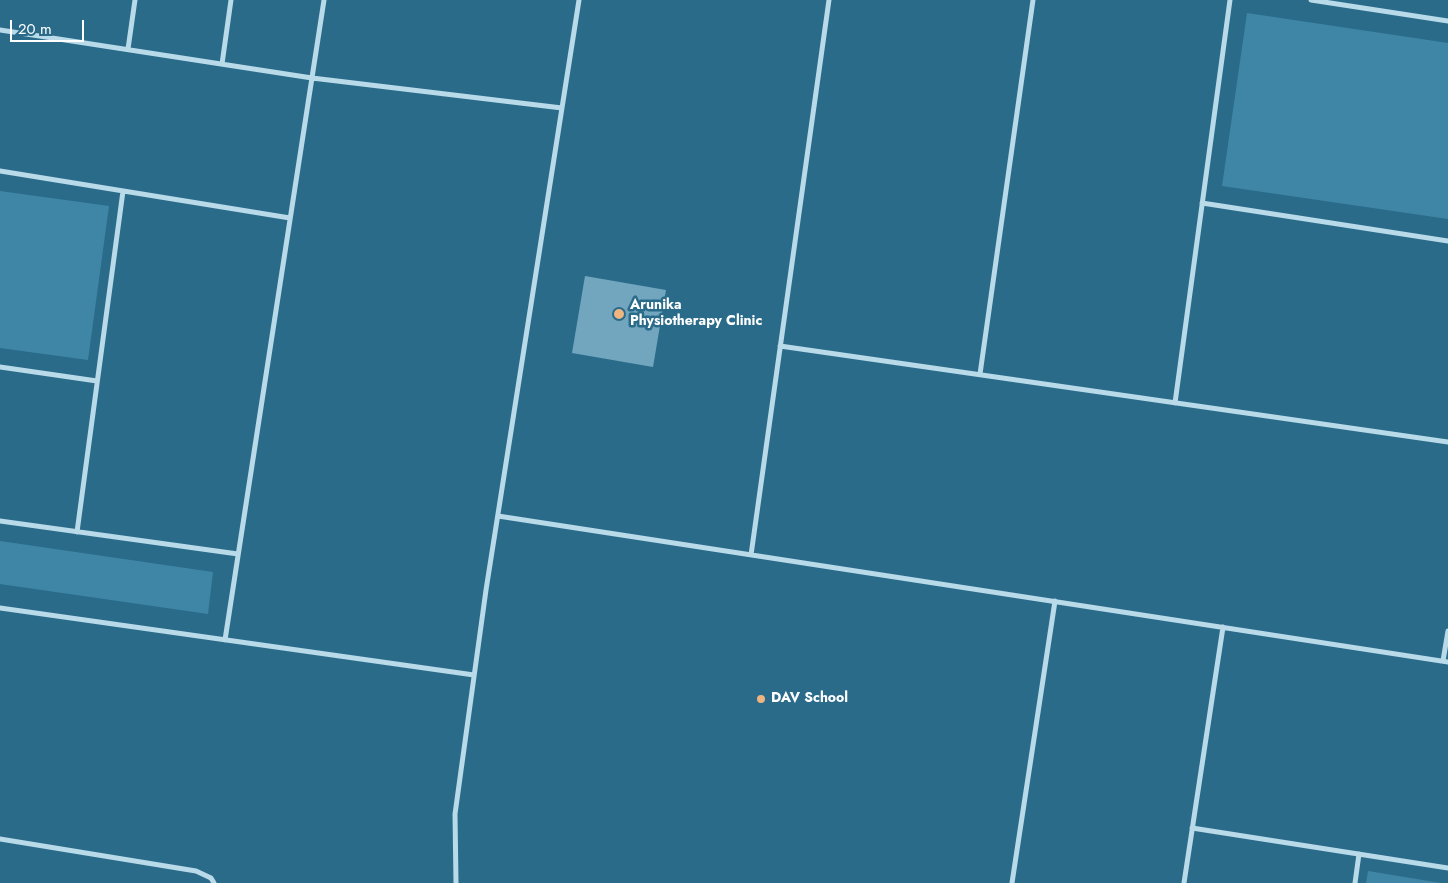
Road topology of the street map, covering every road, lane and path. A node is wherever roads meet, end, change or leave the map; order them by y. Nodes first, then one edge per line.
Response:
1 (135, 0) edge
2 (231, 0) edge
3 (324, 0) edge
4 (579, 0) edge
5 (829, 0) edge
6 (1033, 0) edge
7 (1230, 0) edge
8 (1311, 0) edge
9 (1448, 21) edge
10 (0, 30) edge
11 (128, 50) junction
12 (222, 64) junction
13 (312, 78) junction
14 (562, 108) junction
15 (0, 171) edge
16 (123, 191) junction
17 (1202, 203) junction
18 (290, 218) junction
19 (1448, 240) edge
20 (780, 346) junction
21 (0, 367) edge
22 (980, 374) junction
23 (97, 381) junction
24 (1175, 403) junction
25 (1448, 442) edge
26 (498, 516) junction
27 (0, 521) edge
28 (77, 532) junction
29 (238, 554) junction
30 (751, 555) junction
31 (1055, 601) junction
32 (0, 608) edge
33 (1223, 627) junction
34 (1448, 631) edge
35 (225, 640) junction
36 (1446, 662) edge
37 (474, 675) junction
38 (1192, 828) junction
39 (0, 839) edge
40 (1359, 854) junction
41 (1448, 868) edge
42 (214, 883) edge
43 (456, 883) edge
44 (1012, 883) edge
45 (1184, 883) edge
46 (1355, 883) edge

1 - 11 street
2 - 12 street
3 - 13 street
4 - 14 street
5 - 20 street
6 - 22 street
7 - 17 street
8 - 9 street
10 - 11 street
11 - 12 street
12 - 13 street
13 - 14 street
13 - 18 street
14 - 26 street
15 - 16 street
16 - 18 street
16 - 23 street
17 - 19 street
17 - 24 street
18 - 29 street
20 - 22 street
20 - 30 street
21 - 23 street
22 - 24 street
23 - 28 street
24 - 25 street
26 - 30 street
26 - 37 street
27 - 28 street
28 - 29 street
29 - 35 street
30 - 31 street
31 - 33 street
31 - 44 street
32 - 35 street
33 - 36 street
33 - 38 street
34 - 36 street
35 - 37 street
37 - 43 street
38 - 40 street
38 - 45 street
39 - 42 street
40 - 41 street
40 - 46 street

